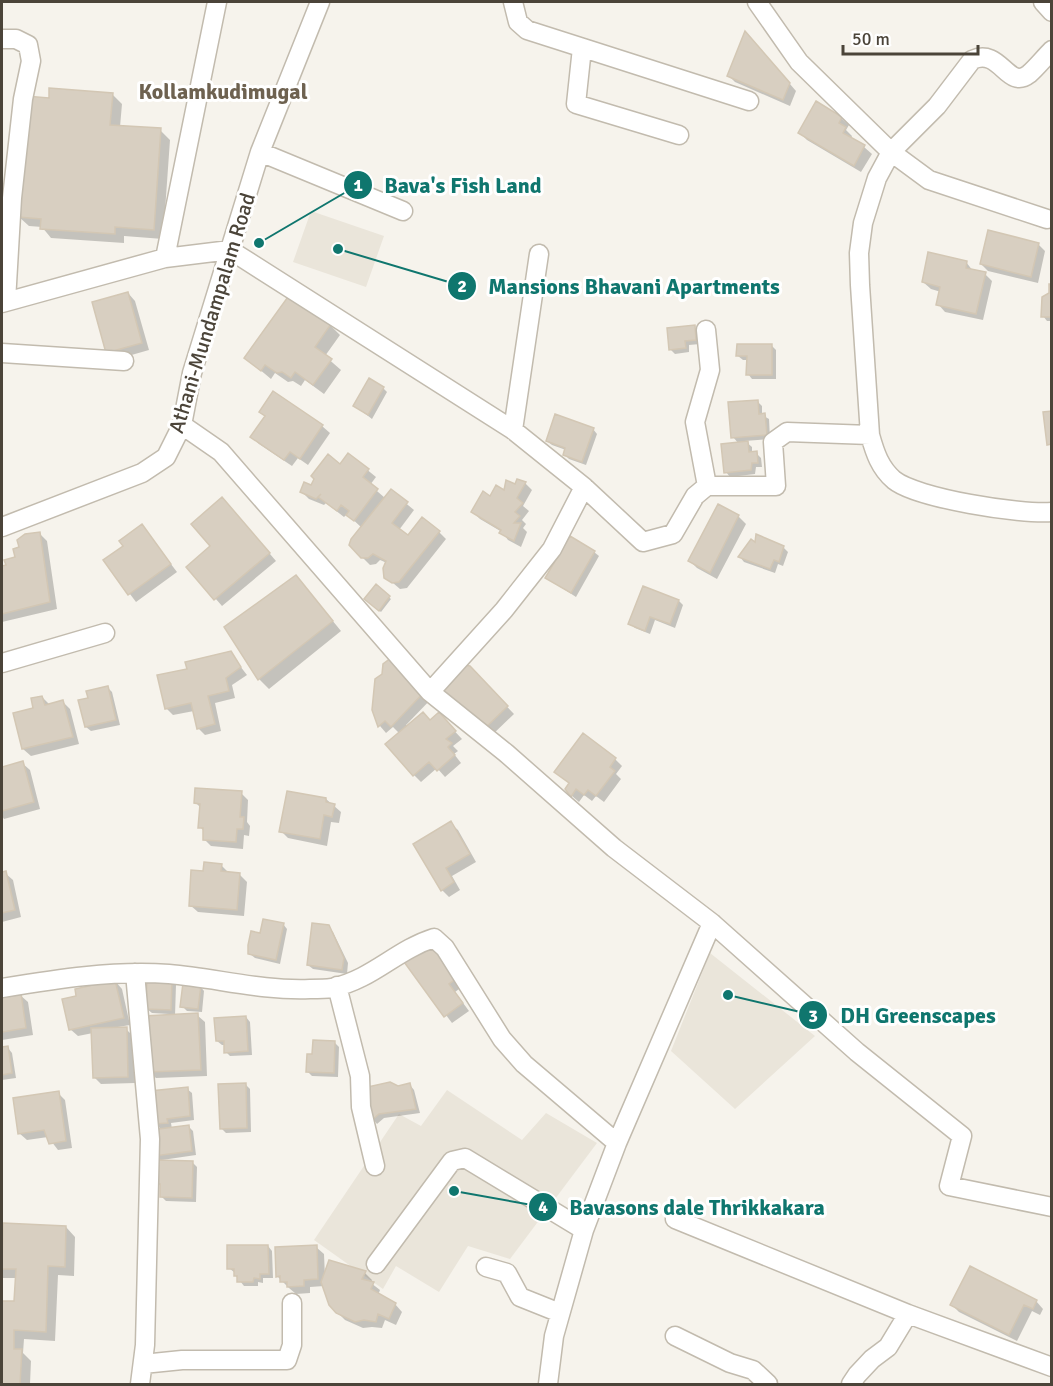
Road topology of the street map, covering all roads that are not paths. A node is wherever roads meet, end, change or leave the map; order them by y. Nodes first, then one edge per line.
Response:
1 (217, 2) edge
2 (320, 2) edge
3 (513, 2) edge
4 (757, 2) edge
5 (1043, 2) edge
6 (1052, 12) edge
7 (2, 39) edge
8 (582, 48) junction
9 (1052, 50) edge
10 (748, 101) dead end
11 (679, 135) dead end
12 (260, 152) junction
13 (891, 152) junction
14 (403, 211) dead end
15 (1047, 219) dead end
16 (230, 250) junction
17 (539, 254) dead end
18 (165, 258) junction
19 (4, 302) edge
20 (706, 330) dead end
21 (2, 353) edge
22 (124, 361) dead end
23 (182, 426) junction
24 (513, 430) junction
25 (870, 435) junction
26 (707, 486) junction
27 (584, 487) junction
28 (1052, 512) edge
29 (2, 527) edge
30 (105, 633) dead end
31 (2, 663) edge
32 (430, 692) junction
33 (712, 923) junction
34 (135, 973) junction
35 (337, 986) junction
36 (2, 988) edge
37 (617, 1143) junction
38 (375, 1166) dead end
39 (1052, 1207) edge
40 (675, 1219) dead end
41 (584, 1230) junction
42 (376, 1264) dead end
43 (486, 1267) dead end
44 (292, 1303) dead end
45 (560, 1313) junction
46 (908, 1314) junction
47 (675, 1336) dead end
48 (143, 1364) junction
49 (1052, 1367) edge
50 (141, 1384) edge
51 (548, 1384) edge
52 (768, 1384) edge
53 (851, 1384) edge

1 - 18 street
2 - 12 street, Athani-Mundampalam Road
3 - 8 street
4 - 13 street
5 - 6 street
7 - 19 street
8 - 10 street
8 - 11 street
9 - 13 street
12 - 14 street
12 - 16 street, Athani-Mundampalam Road
13 - 15 street
13 - 25 street
16 - 18 street
16 - 23 street, Athani-Mundampalam Road
16 - 24 street
17 - 24 street
18 - 19 street
20 - 26 street
21 - 22 street
23 - 29 street, Athani-Mundampalam Road
23 - 32 street
24 - 27 street
25 - 26 street
25 - 28 street
26 - 27 street
27 - 32 street
30 - 31 street
32 - 33 street
33 - 37 street
33 - 39 street
34 - 35 street
34 - 36 street
34 - 48 street
35 - 37 street
35 - 38 street
37 - 41 street
40 - 46 street
41 - 42 street
41 - 45 street
43 - 45 street
44 - 48 street
45 - 51 street
46 - 49 street
46 - 53 street
47 - 52 street
48 - 50 street

